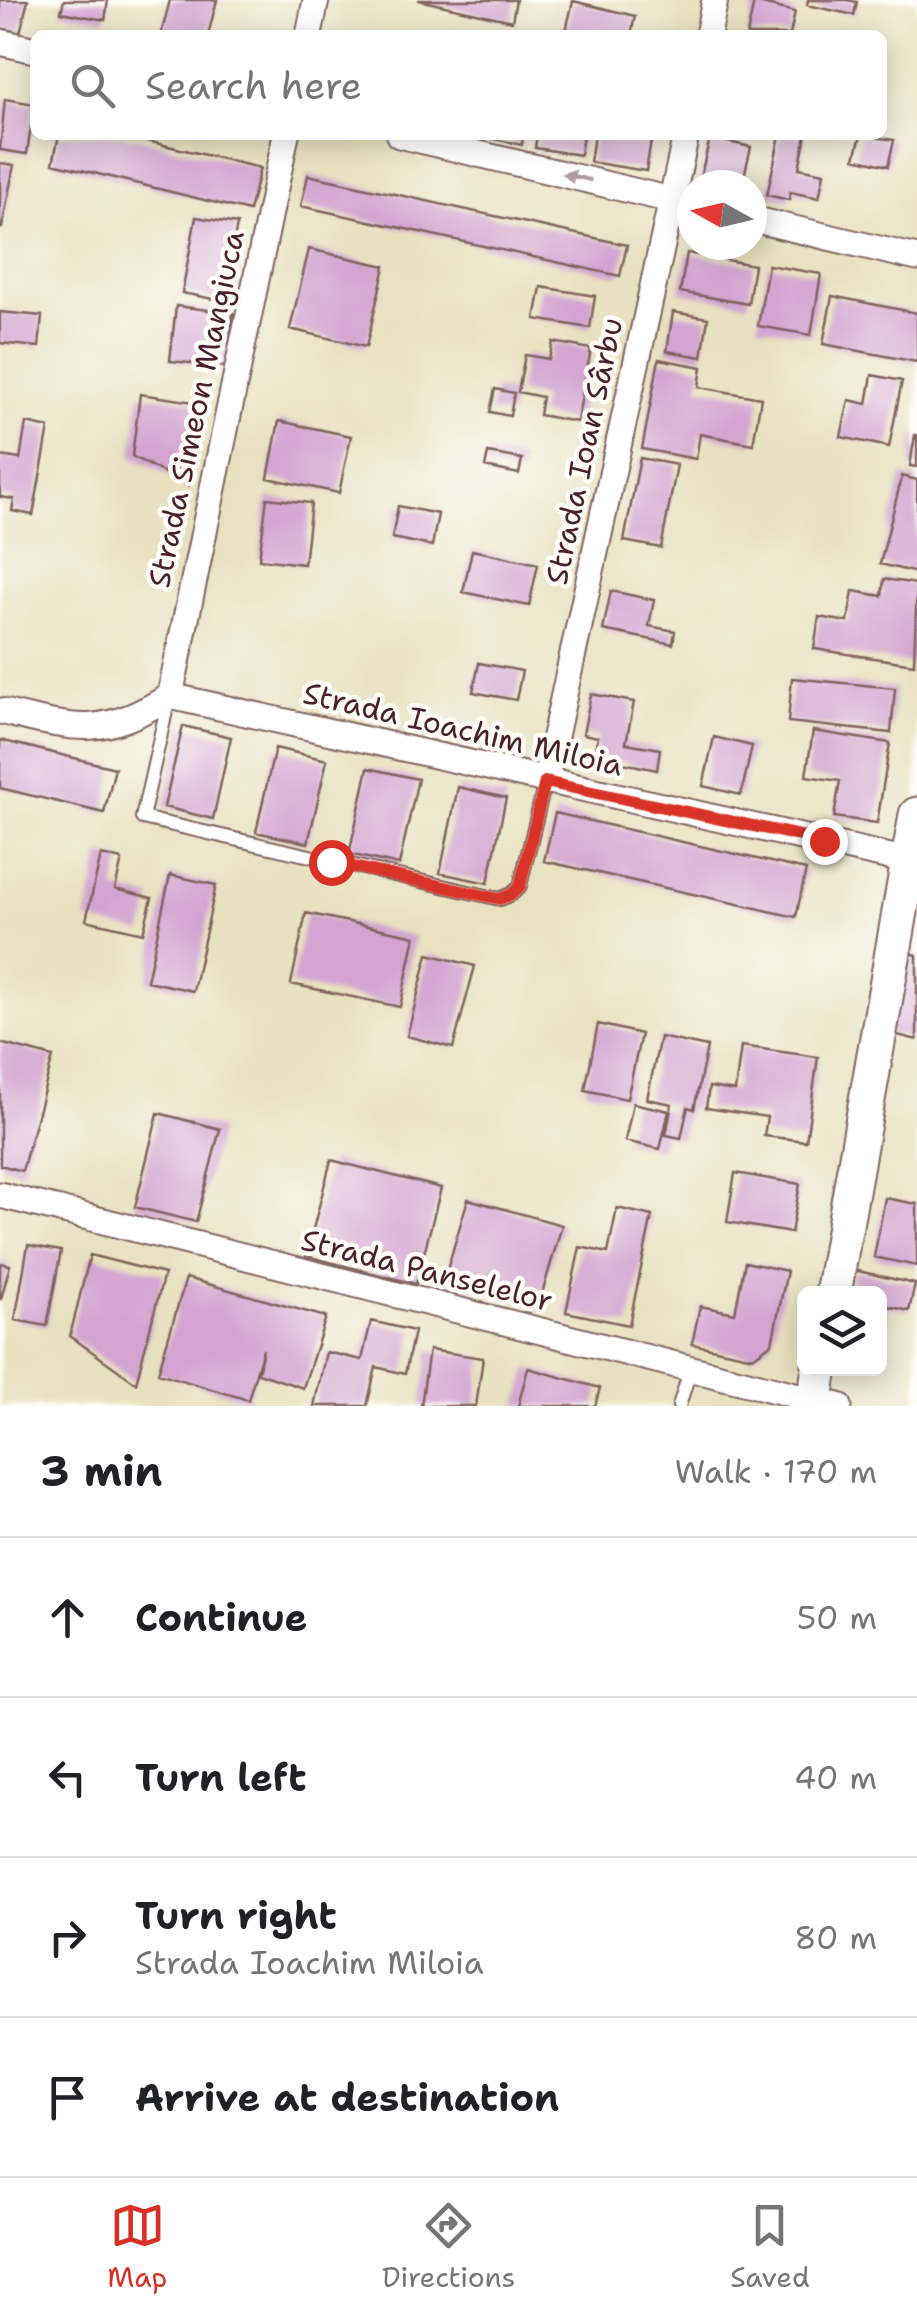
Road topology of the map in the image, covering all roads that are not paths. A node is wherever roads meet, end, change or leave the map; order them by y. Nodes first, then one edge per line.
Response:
1 (316, 0) edge
2 (715, 0) edge
3 (309, 30) edge
4 (709, 30) edge
5 (0, 42) edge
6 (30, 49) edge
7 (285, 140) edge
8 (421, 140) edge
9 (686, 140) edge
10 (684, 170) edge
11 (677, 201) edge
12 (677, 223) edge
13 (767, 223) edge
14 (917, 258) edge
15 (170, 696) junction
16 (0, 710) edge
17 (545, 782) junction
18 (917, 815) edge
19 (913, 862) edge
20 (0, 1195) edge
21 (835, 1286) edge
22 (690, 1370) junction
23 (822, 1395) edge
24 (679, 1406) edge

1 - 3 street
2 - 4 street
5 - 6 street
7 - 15 street, Strada Simeon Mangiuca
11 -> 8 street
9 - 10 street, Strada Ioan Sârbu
12 - 17 street, Strada Ioan Sârbu
13 - 14 street
15 - 16 street
15 - 17 street, Strada Ioachim Miloia
15 - 17 lane
17 - 19 street, Strada Ioachim Miloia
18 - 19 street
19 - 21 street
20 - 22 street, Strada Panselelor
22 - 23 street, Strada Panselelor
22 - 24 lane

